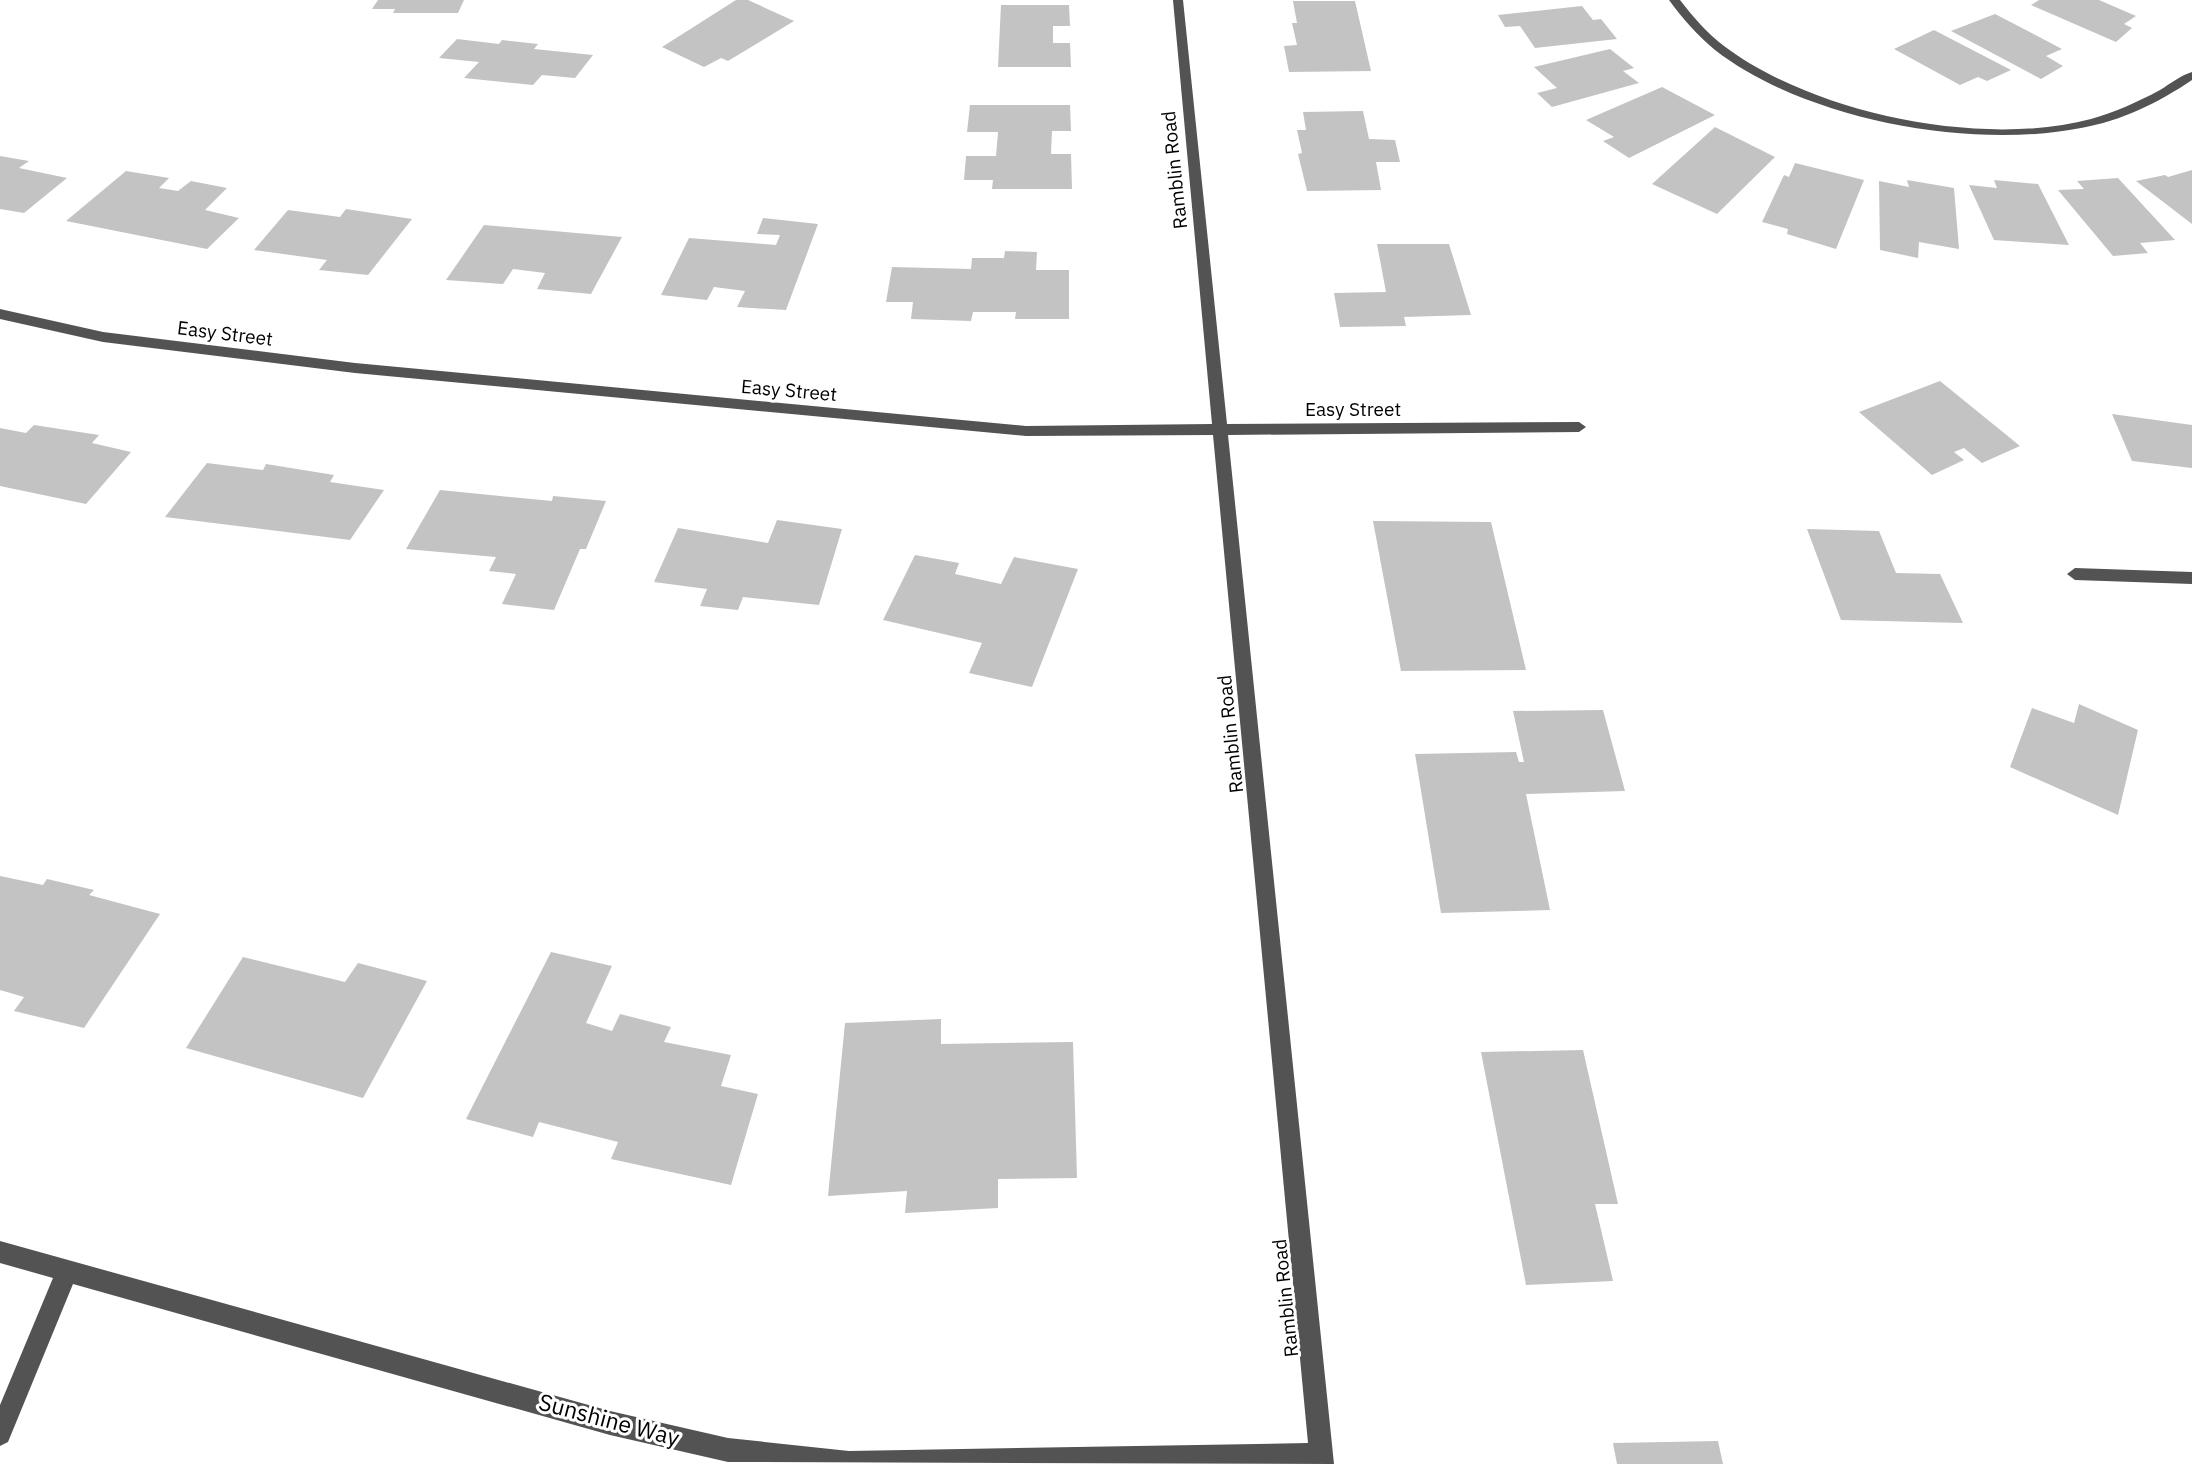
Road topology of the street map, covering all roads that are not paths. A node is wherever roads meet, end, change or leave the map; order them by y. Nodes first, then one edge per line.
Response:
1 (1178, 0) edge
2 (1674, 0) edge
3 (2192, 75) edge
4 (0, 314) edge
5 (1579, 427) dead end
6 (1221, 429) junction
7 (2075, 574) dead end
8 (2192, 578) edge
9 (0, 1252) edge
10 (67, 1270) junction
11 (0, 1434) edge
12 (1322, 1460) edge

1 - 6 street, Ramblin Road
2 - 3 street
4 - 6 street, Easy Street
5 - 6 street, Easy Street
6 - 12 street, Ramblin Road
7 - 8 street
9 - 10 street, Sunshine Way
10 - 11 street
10 - 12 street, Sunshine Way

